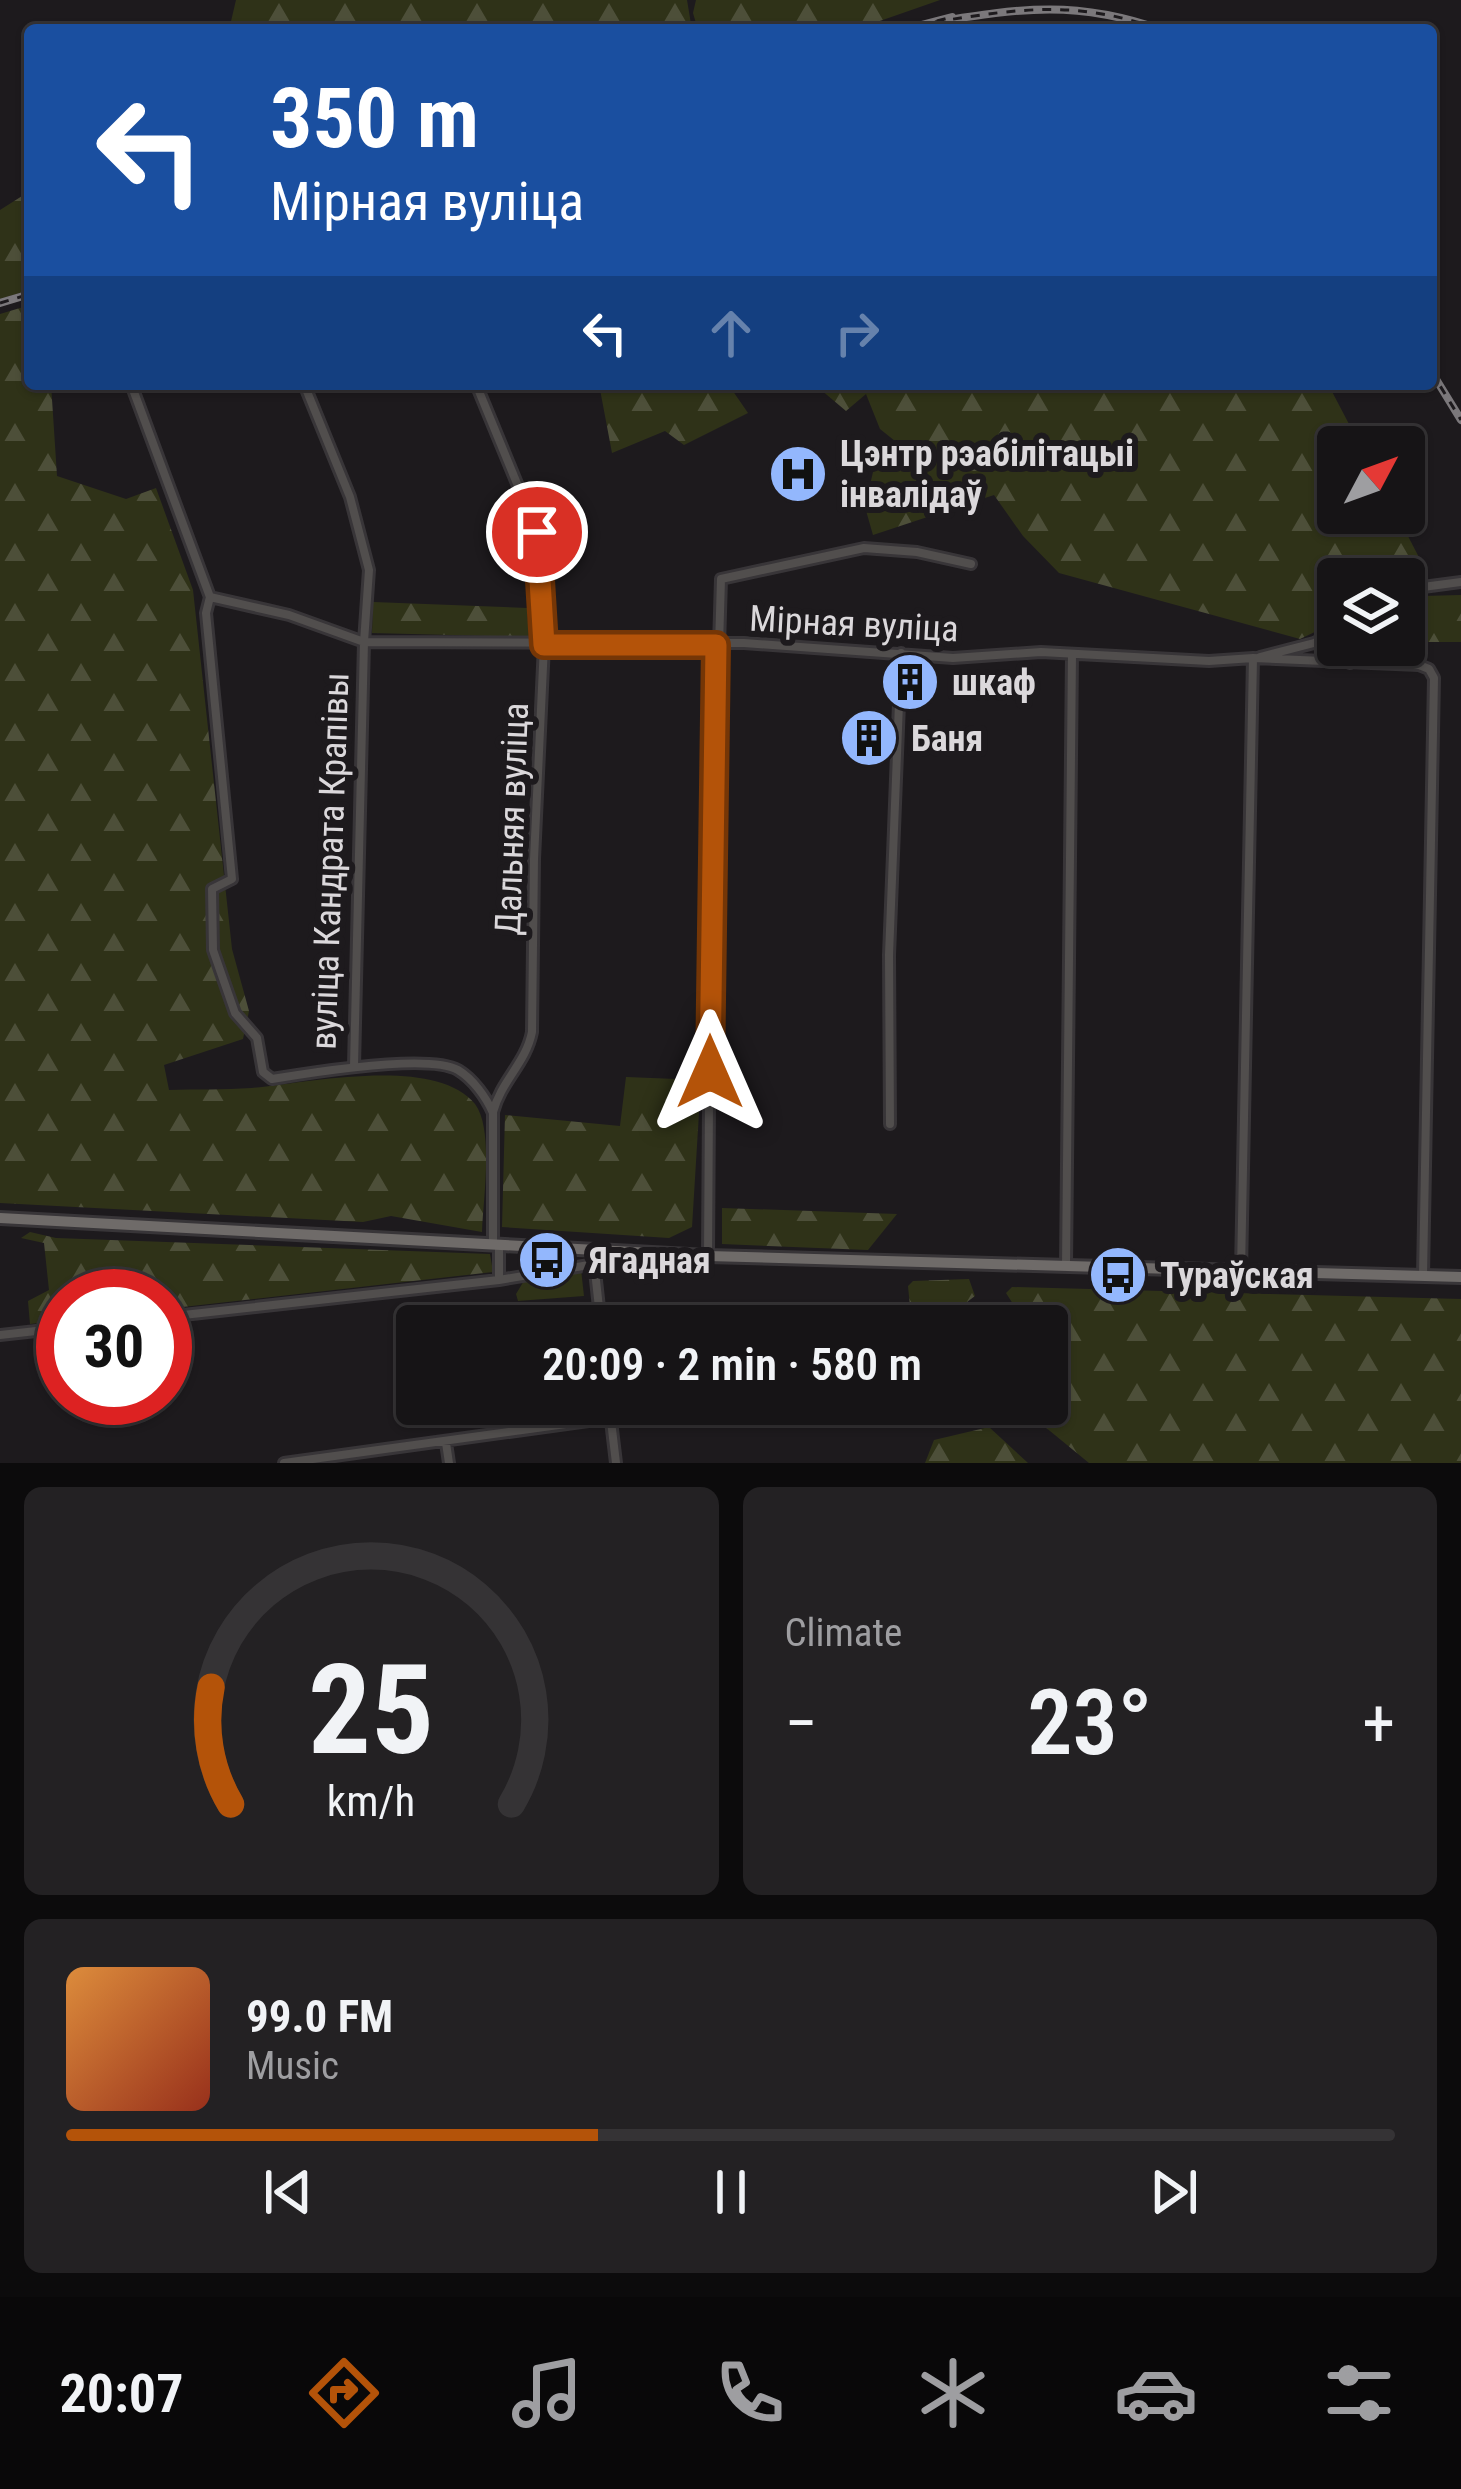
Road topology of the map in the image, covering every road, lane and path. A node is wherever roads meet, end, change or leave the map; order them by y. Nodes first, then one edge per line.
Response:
1 (133, 390) edge
2 (306, 390) edge
3 (478, 390) edge
4 (971, 564) dead end
5 (1461, 582) edge
6 (1425, 586) edge
7 (210, 597) junction
8 (364, 642) junction
9 (1317, 642) edge
10 (544, 645) junction
11 (716, 645) junction
12 (901, 652) junction
13 (1072, 654) junction
14 (1253, 658) junction
15 (1317, 661) edge
16 (1423, 666) edge
17 (354, 1066) junction
18 (493, 1113) junction
19 (890, 1124) dead end
20 (0, 1218) edge
21 (496, 1246) junction
22 (708, 1256) junction
23 (594, 1257) junction
24 (1066, 1267) junction
25 (1241, 1273) junction
26 (1423, 1276) junction
27 (1461, 1277) edge
28 (499, 1280) junction
29 (599, 1305) edge
30 (192, 1314) edge
31 (36, 1331) edge
32 (0, 1335) edge
33 (564, 1425) edge
34 (611, 1425) edge
35 (446, 1443) junction
36 (284, 1463) edge
37 (449, 1463) edge
38 (616, 1463) edge

1 - 7 street
2 - 8 street, вуліца Кандрата Крапівы
3 - 10 street, Дальняя вуліца
4 - 11 street
5 - 6 street
7 - 8 street, Мірная вуліца
7 - 17 street, вуліца Кандрата Крапівы
8 - 10 street, Мірная вуліца
8 - 17 street, вуліца Кандрата Крапівы
9 - 14 street
10 - 11 street, Мірная вуліца
10 - 18 street, Дальняя вуліца
11 - 12 street, Мірная вуліца
11 - 22 street
12 - 13 street, Мірная вуліца
12 - 19 street
13 - 14 street, Мірная вуліца
13 - 24 street
14 - 15 street, Мірная вуліца
14 - 25 street
16 - 26 street, Мірная вуліца
17 - 18 street
18 - 21 street
20 - 21 main road
21 - 23 main road
21 - 28 street
22 - 23 main road
22 - 24 main road
23 - 28 street
23 - 29 street
24 - 25 main road
25 - 26 main road
26 - 27 main road
28 - 30 street
31 - 32 street
33 - 35 street
34 - 38 street
35 - 36 street
35 - 37 street

